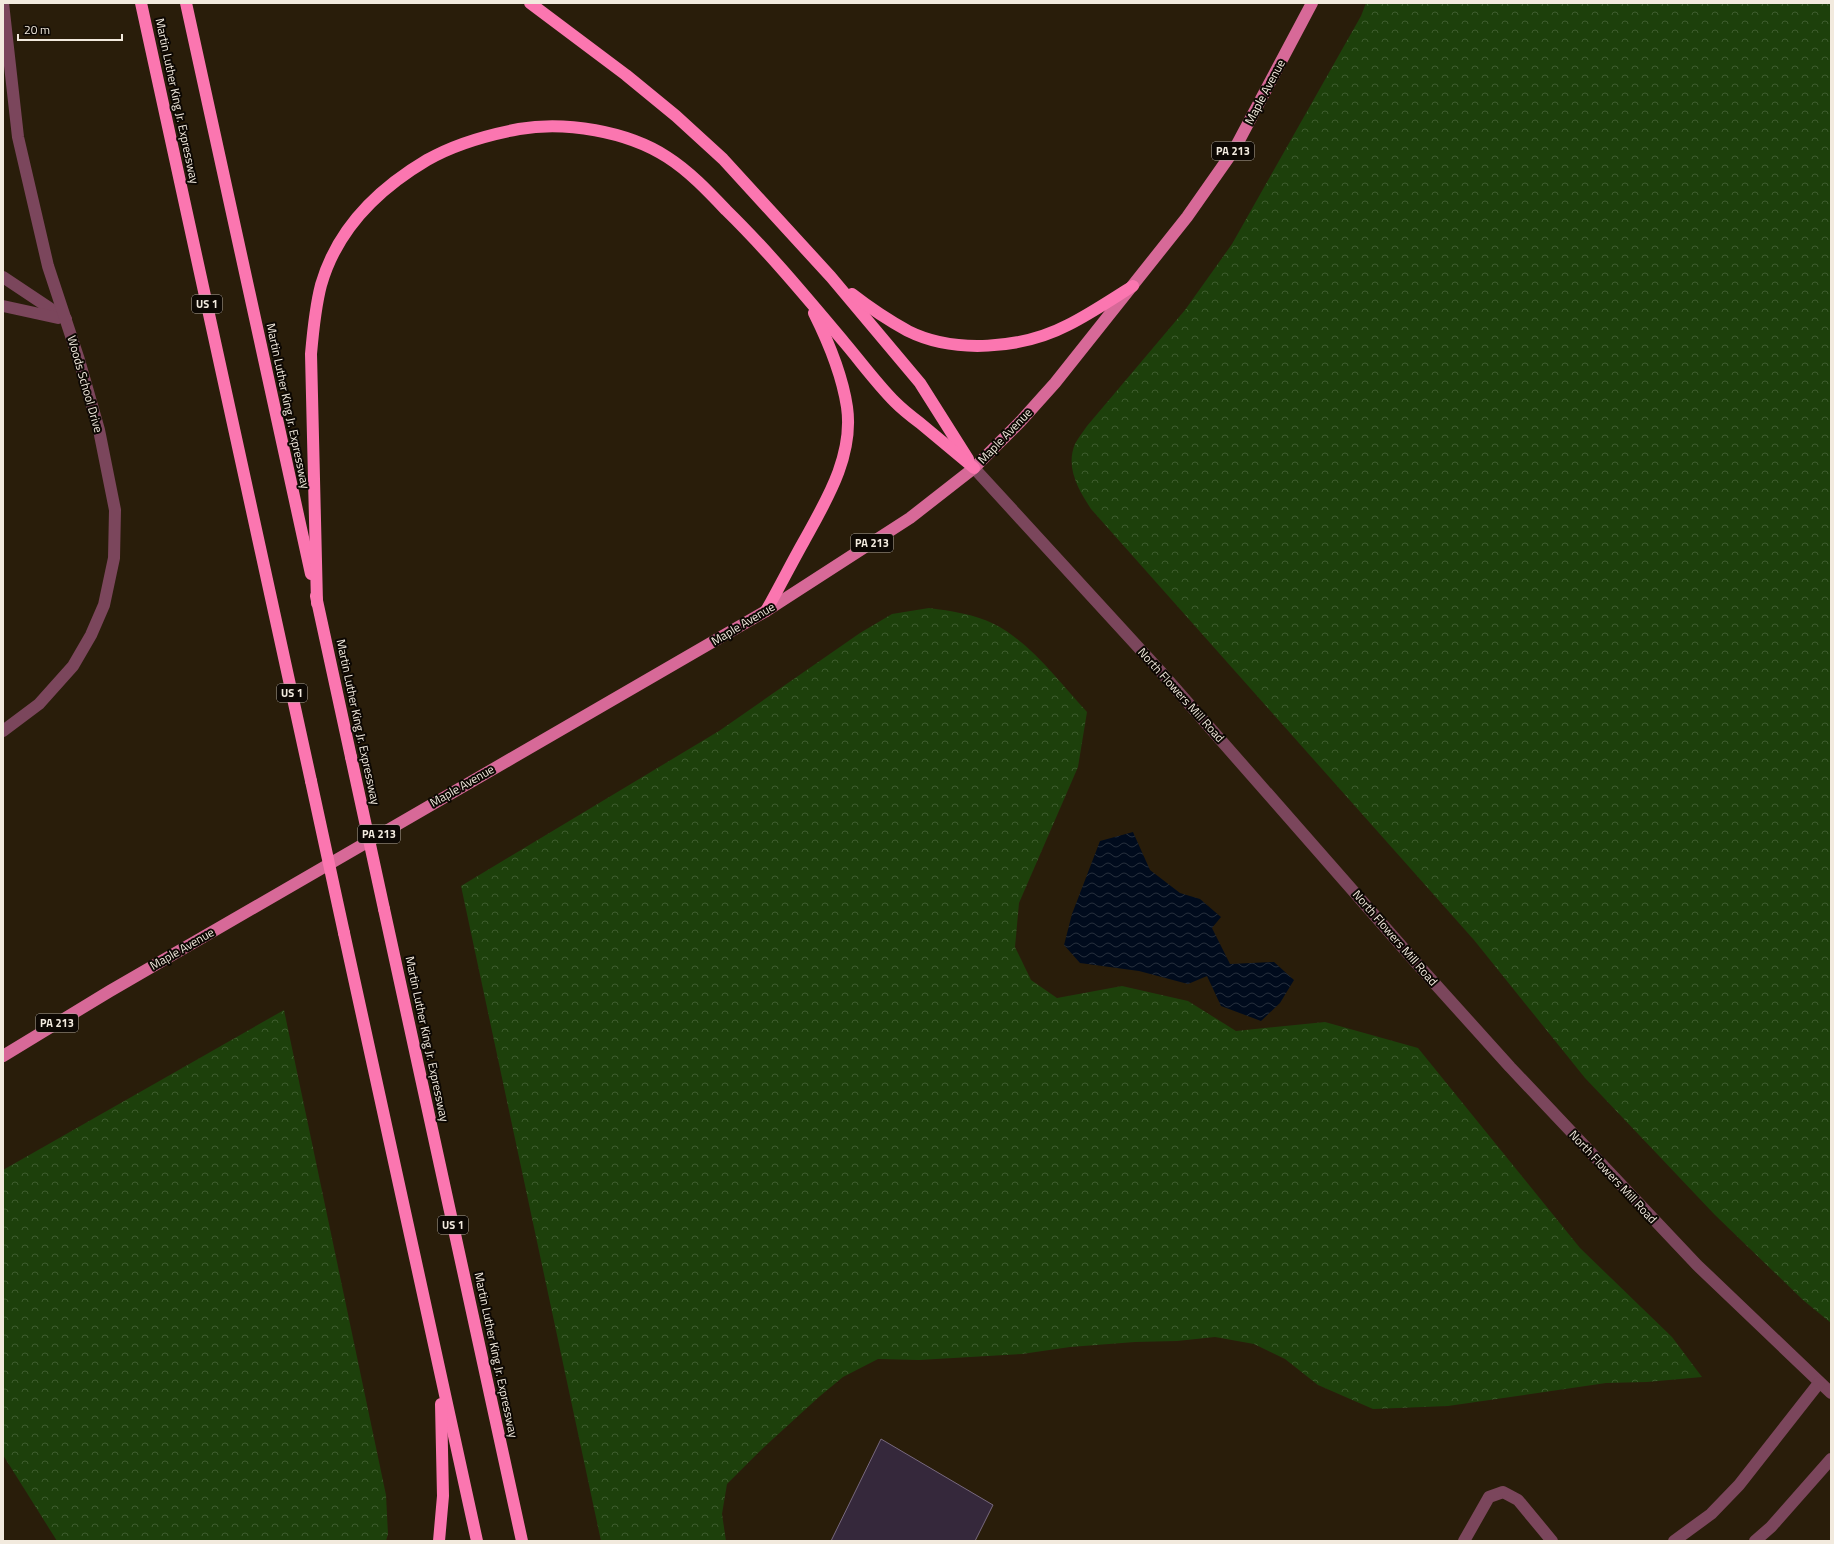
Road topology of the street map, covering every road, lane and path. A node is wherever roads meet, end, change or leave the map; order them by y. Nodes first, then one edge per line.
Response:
1 (3, 3) edge
2 (141, 3) edge
3 (186, 3) edge
4 (530, 3) edge
5 (1312, 3) edge
6 (3, 277) edge
7 (831, 277) junction
8 (1133, 286) junction
9 (807, 297) junction
10 (3, 306) edge
11 (66, 319) junction
12 (974, 468) junction
13 (317, 604) junction
14 (766, 611) junction
15 (3, 731) edge
16 (3, 1056) edge
17 (441, 1377) junction
18 (1819, 1383) junction
19 (1831, 1392) edge
20 (1831, 1460) edge
21 (439, 1541) edge
22 (477, 1541) edge
23 (522, 1541) edge
24 (1464, 1541) edge
25 (1552, 1541) edge
26 (1674, 1541) edge
27 (1755, 1541) edge

1 - 11 street, Woods School Drive
2 - 17 highway, Martin Luther King Jr. Expressway / US 1, bridge
3 - 13 highway, Martin Luther King Jr. Expressway / US 1
4 - 7 highway
5 - 8 main road, Maple Avenue / PA 213
6 - 11 street
7 - 8 highway
7 - 12 highway
8 - 12 main road, Maple Avenue / PA 213
9 - 12 highway
9 - 13 highway
9 - 14 highway
10 - 11 street
11 - 15 street, Woods School Drive
12 - 14 main road, Maple Avenue / PA 213
12 - 18 street, North Flowers Mill Road
13 - 23 highway, Martin Luther King Jr. Expressway / US 1, bridge
14 - 16 main road, Maple Avenue / PA 213
17 - 21 highway
17 - 22 highway, Martin Luther King Jr. Expressway / US 1
18 - 19 street, North Flowers Mill Road
18 - 26 street
20 - 27 street
24 - 25 street

